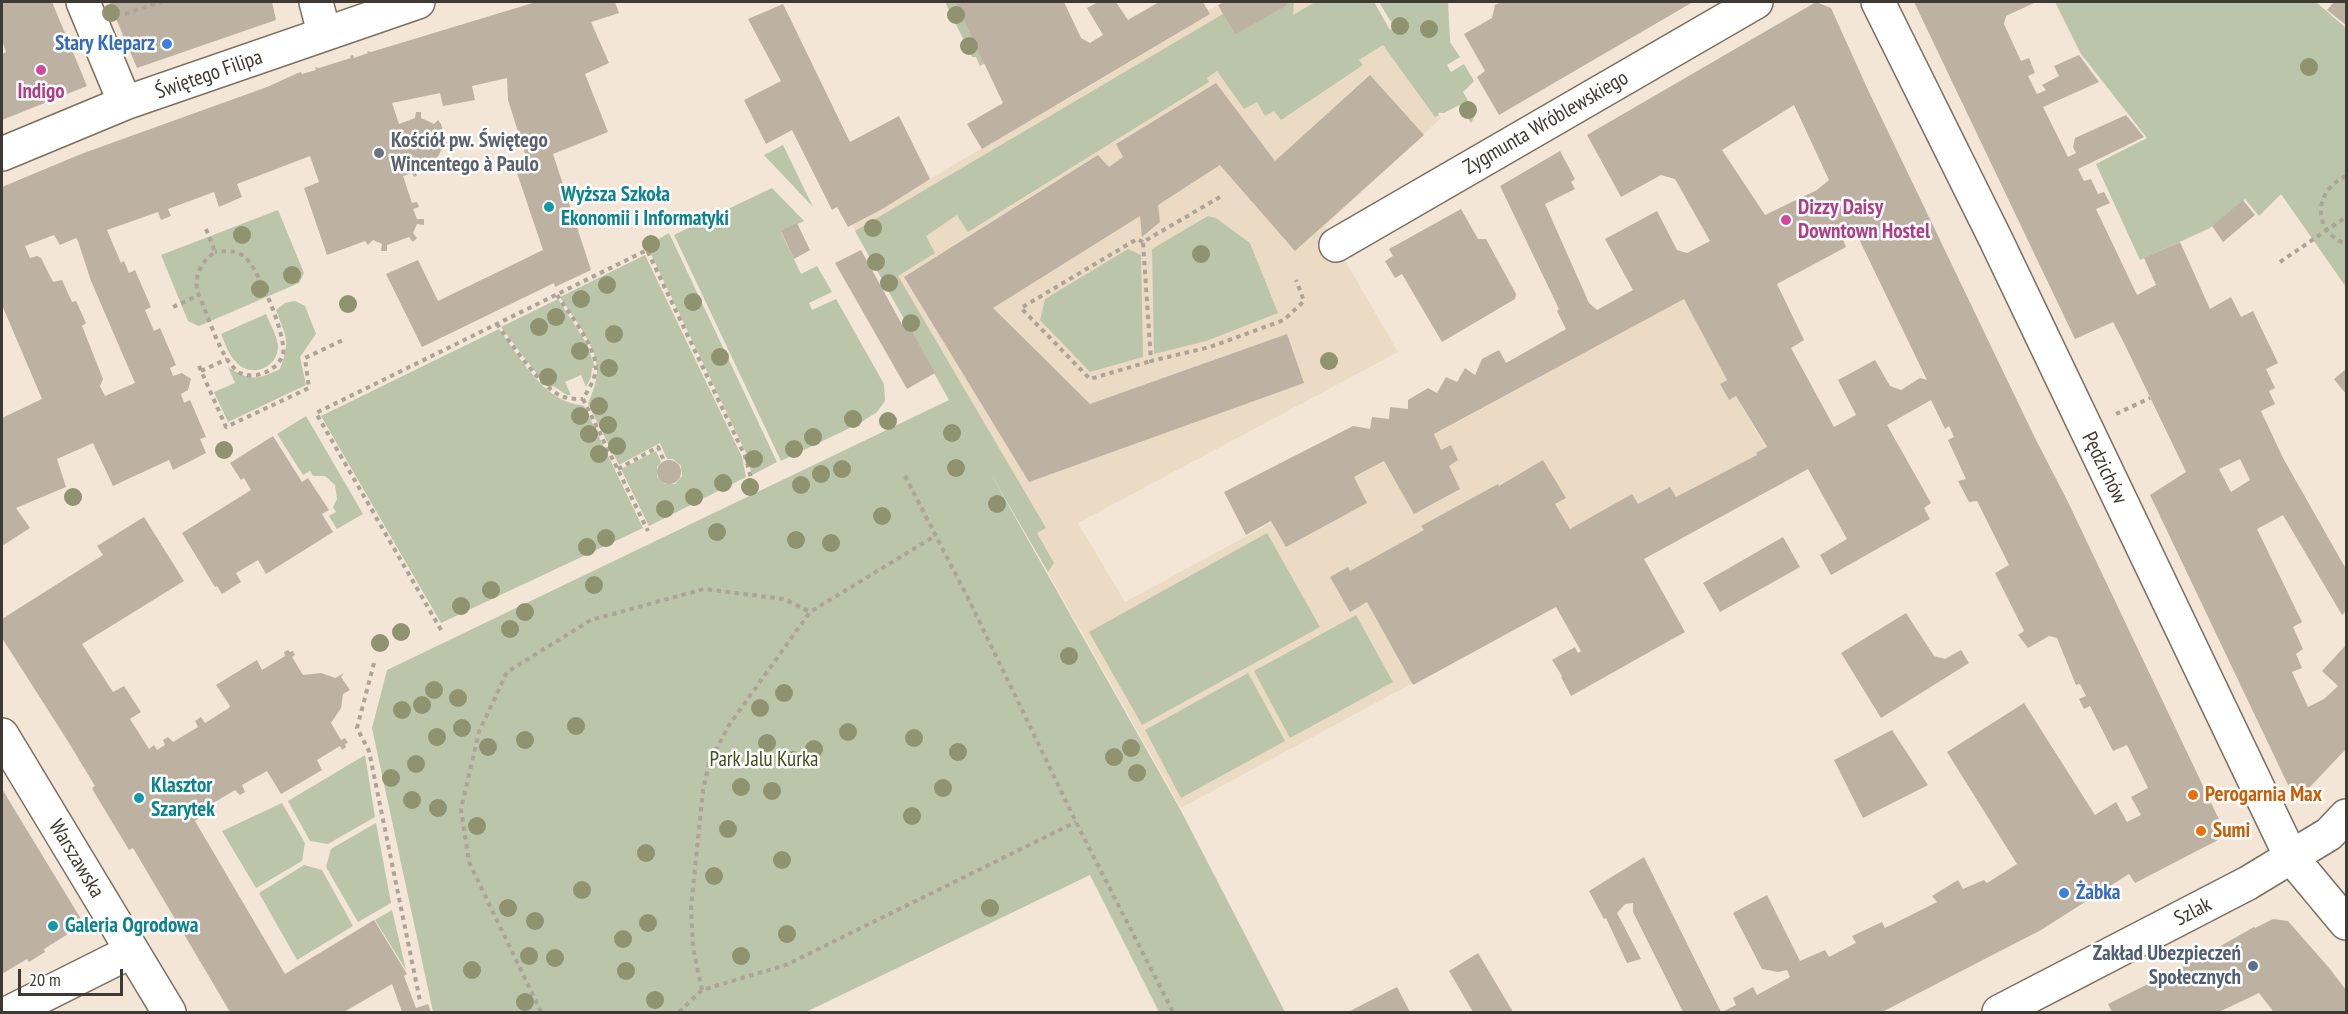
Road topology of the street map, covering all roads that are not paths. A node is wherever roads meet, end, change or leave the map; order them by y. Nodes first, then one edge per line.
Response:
1 (83, 2) edge
2 (316, 2) edge
3 (418, 2) edge
4 (1756, 2) edge
5 (1878, 2) edge
6 (324, 33) junction
7 (125, 103) junction
8 (2, 154) edge
9 (1336, 245) dead end
10 (2, 735) edge
11 (2346, 816) edge
12 (2291, 857) junction
13 (2346, 923) edge
14 (132, 951) junction
15 (2019, 1008) edge
16 (10, 1012) edge
17 (169, 1012) edge

1 - 7 street
2 - 6 street
3 - 6 street, Świętego Filipa
4 - 9 street, Zygmunta Wróblewskiego
5 - 12 street, Pędzichów
6 - 7 street, Świętego Filipa
7 - 8 street, Świętego Filipa
10 - 14 street, Warszawska
11 - 12 street, Szlak
12 - 13 street, Pędzichów
12 - 15 street, Szlak
14 - 16 street
14 - 17 street, Warszawska

